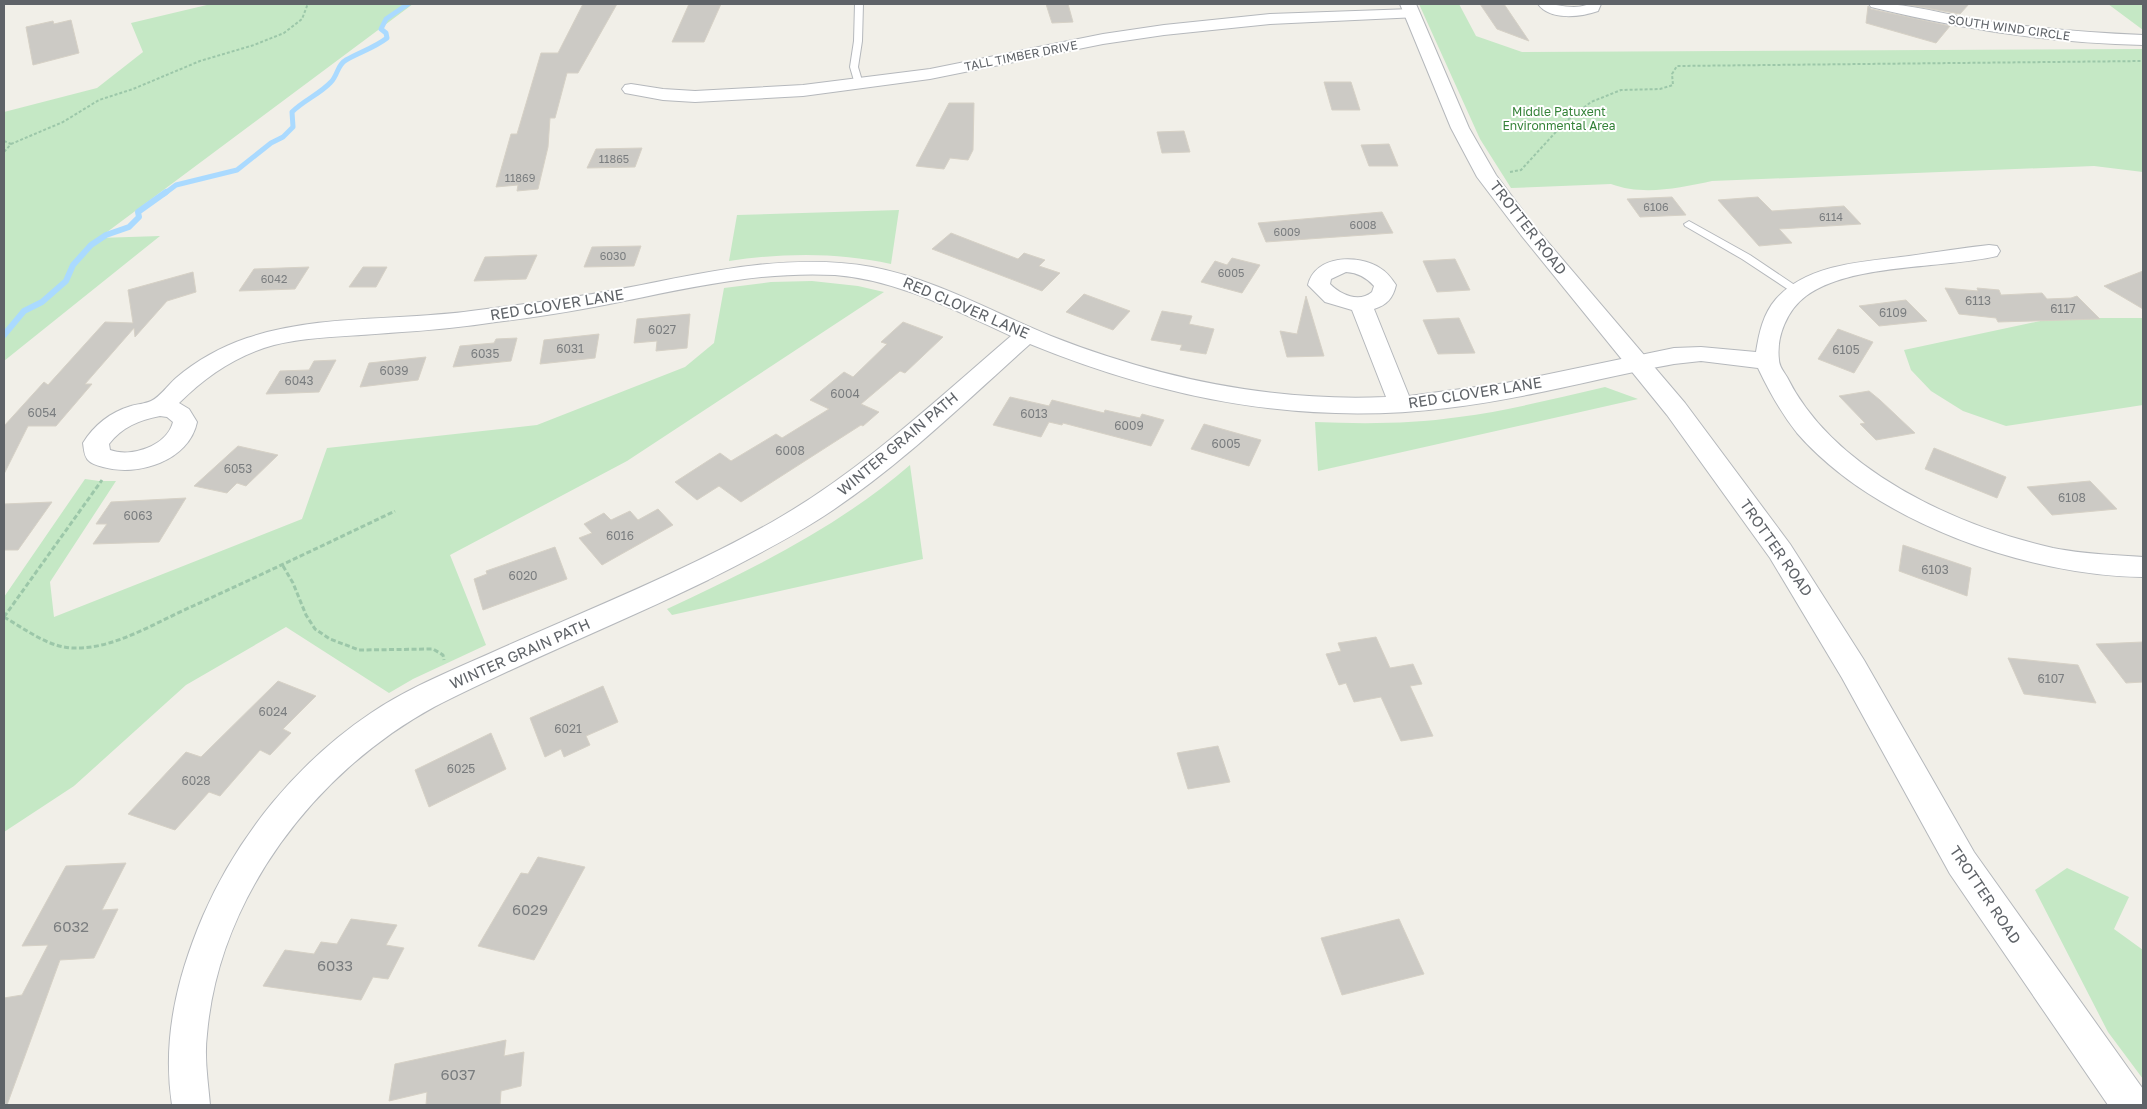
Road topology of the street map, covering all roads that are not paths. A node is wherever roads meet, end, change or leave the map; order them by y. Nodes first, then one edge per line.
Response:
1 (859, 4) edge
2 (1546, 4) edge
3 (1593, 4) edge
4 (1877, 4) edge
5 (1410, 9) edge
6 (2143, 40) edge
7 (859, 84) junction
8 (630, 89) dead end
9 (1689, 224) dead end
10 (1989, 250) dead end
11 (1799, 292) junction
12 (1361, 304) dead end
13 (1027, 334) junction
14 (1768, 360) junction
15 (1639, 362) junction
16 (1401, 405) junction
17 (160, 408) junction
18 (2143, 567) edge
19 (191, 1105) edge
20 (2131, 1105) edge

1 - 7 lane
2 - 3 street
4 - 6 street, SOUTH WIND CIRCLE
5 - 7 street, TALL TIMBER DRIVE
5 - 15 street, TROTTER ROAD
7 - 8 street, TALL TIMBER DRIVE
9 - 11 lane
10 - 11 street
11 - 14 street
12 - 16 street
13 - 16 street, RED CLOVER LANE
13 - 17 street, RED CLOVER LANE
13 - 19 street, WINTER GRAIN PATH
14 - 15 street, RED CLOVER LANE
14 - 18 street
15 - 16 street, RED CLOVER LANE
15 - 20 street, TROTTER ROAD
17 - 17 street

